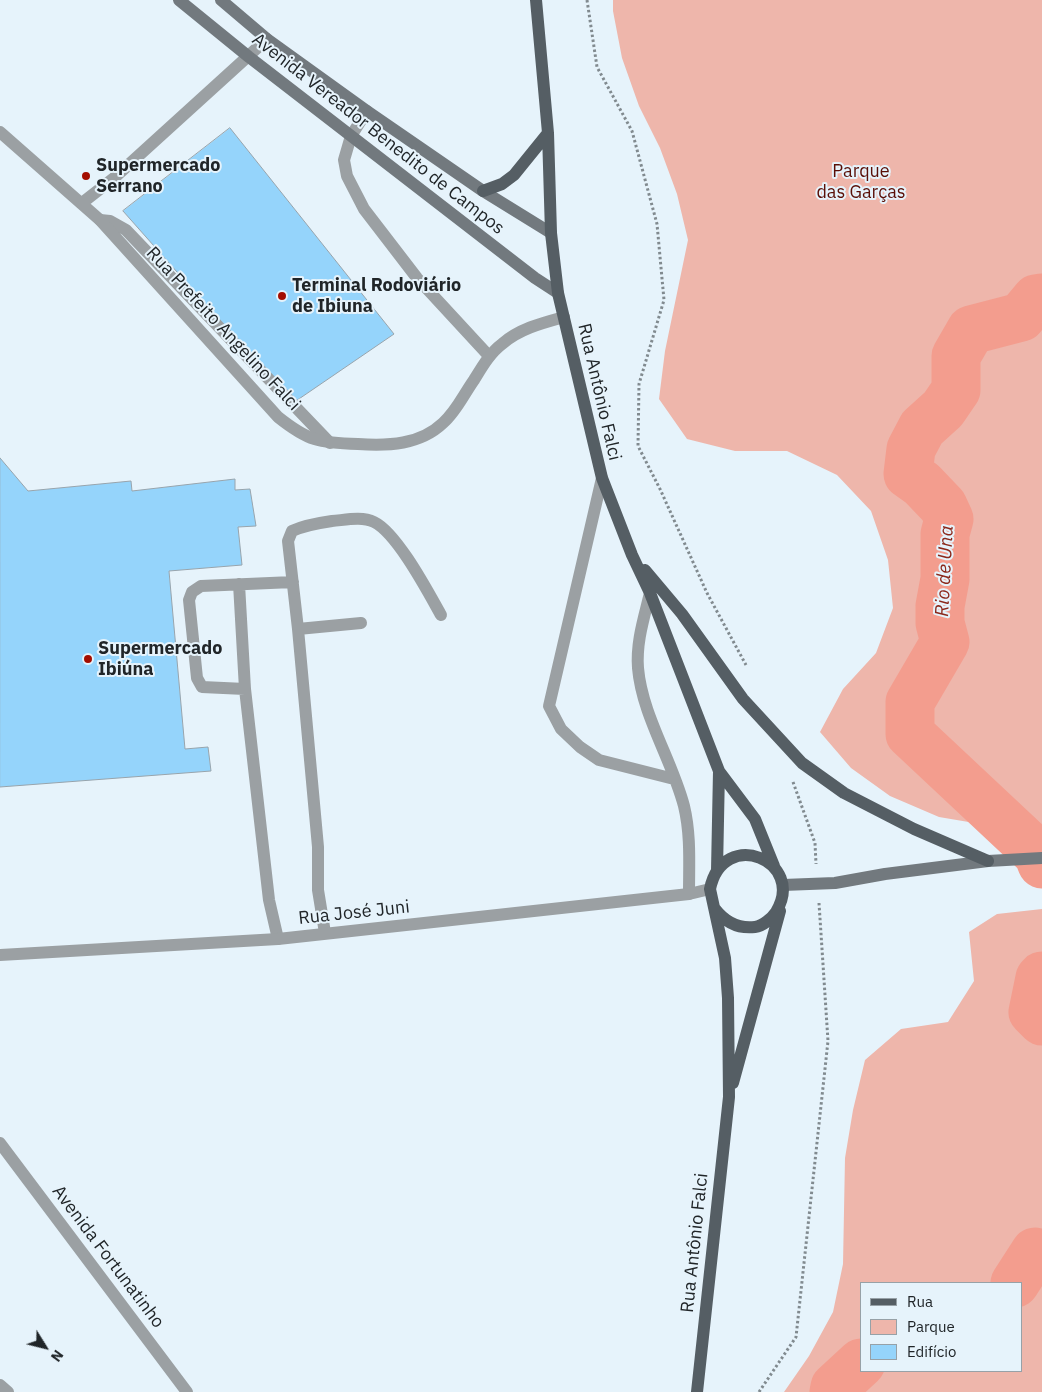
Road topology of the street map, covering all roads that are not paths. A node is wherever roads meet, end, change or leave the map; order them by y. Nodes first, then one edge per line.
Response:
1 (179, 0) edge
2 (221, 0) edge
3 (536, 0) edge
4 (268, 39) junction
5 (249, 57) junction
6 (367, 111) junction
7 (0, 132) edge
8 (548, 133) junction
9 (351, 136) junction
10 (483, 191) junction
11 (82, 203) junction
12 (100, 220) junction
13 (551, 233) junction
14 (558, 293) junction
15 (564, 317) junction
16 (489, 356) junction
17 (330, 443) junction
18 (602, 478) junction
19 (632, 555) junction
20 (293, 582) junction
21 (239, 584) junction
22 (650, 593) junction
23 (440, 615) dead end
24 (360, 623) dead end
25 (298, 629) junction
26 (246, 690) junction
27 (719, 771) junction
28 (674, 779) junction
29 (1042, 858) edge
30 (988, 861) junction
31 (774, 866) junction
32 (717, 870) junction
33 (783, 885) junction
34 (710, 889) junction
35 (688, 894) junction
36 (782, 902) junction
37 (715, 909) junction
38 (325, 933) junction
39 (278, 938) junction
40 (0, 955) edge
41 (729, 1097) junction
42 (0, 1143) edge
43 (0, 1386) edge
44 (8, 1392) edge
45 (187, 1392) edge
46 (697, 1392) edge

1 - 5 main road, Avenida Vereador Benedito de Campos
2 - 4 main road, Avenida Vereador Benedito de Campos
3 - 8 main road, Rua Antônio Falci
4 - 5 street
4 - 6 main road, Avenida Vereador Benedito de Campos
5 - 9 main road, Avenida Vereador Benedito de Campos
5 - 11 street
6 - 9 street
6 - 10 main road, Avenida Vereador Benedito de Campos
7 - 11 street, Rua Prefeito Angelino Falci
8 - 10 main road
8 - 13 main road, Rua Antônio Falci
9 - 14 main road, Avenida Vereador Benedito de Campos
9 - 16 street
10 - 13 main road, Avenida Vereador Benedito de Campos
11 - 12 street, Rua Prefeito Angelino Falci
12 - 17 street
12 - 17 street, Rua Prefeito Angelino Falci
13 - 14 main road, Rua Antônio Falci
14 - 15 main road, Rua Antônio Falci
15 - 16 street, Rua Prefeito Angelino Falci
15 - 18 main road, Rua Antônio Falci
16 - 17 street, Rua Prefeito Angelino Falci
18 - 19 main road, Rua Antônio Falci
18 - 28 street
19 - 22 main road, Rua Antônio Falci
19 - 30 main road
20 - 21 street
20 - 23 street
20 - 25 street
21 - 26 street
21 - 26 street
22 - 27 main road, Rua Antônio Falci
22 - 28 street
24 - 25 street
25 - 38 street
26 - 39 street
27 - 31 main road, Rua Antônio Falci
27 - 32 main road, Rua Antônio Falci
28 - 35 street
29 - 30 main road
30 - 33 main road
31 - 32 main road
31 - 33 main road
32 - 34 main road
33 - 36 main road
34 - 35 street, Rua José Juni
34 - 37 main road
35 - 38 street, Rua José Juni
36 - 37 main road
36 - 41 main road, Rua Antônio Falci
37 - 41 main road, Rua Antônio Falci
38 - 39 street, Rua José Juni
39 - 40 street, Rua José Juni
41 - 46 main road, Rua Antônio Falci
42 - 45 street, Avenida Fortunatinho
43 - 44 street

